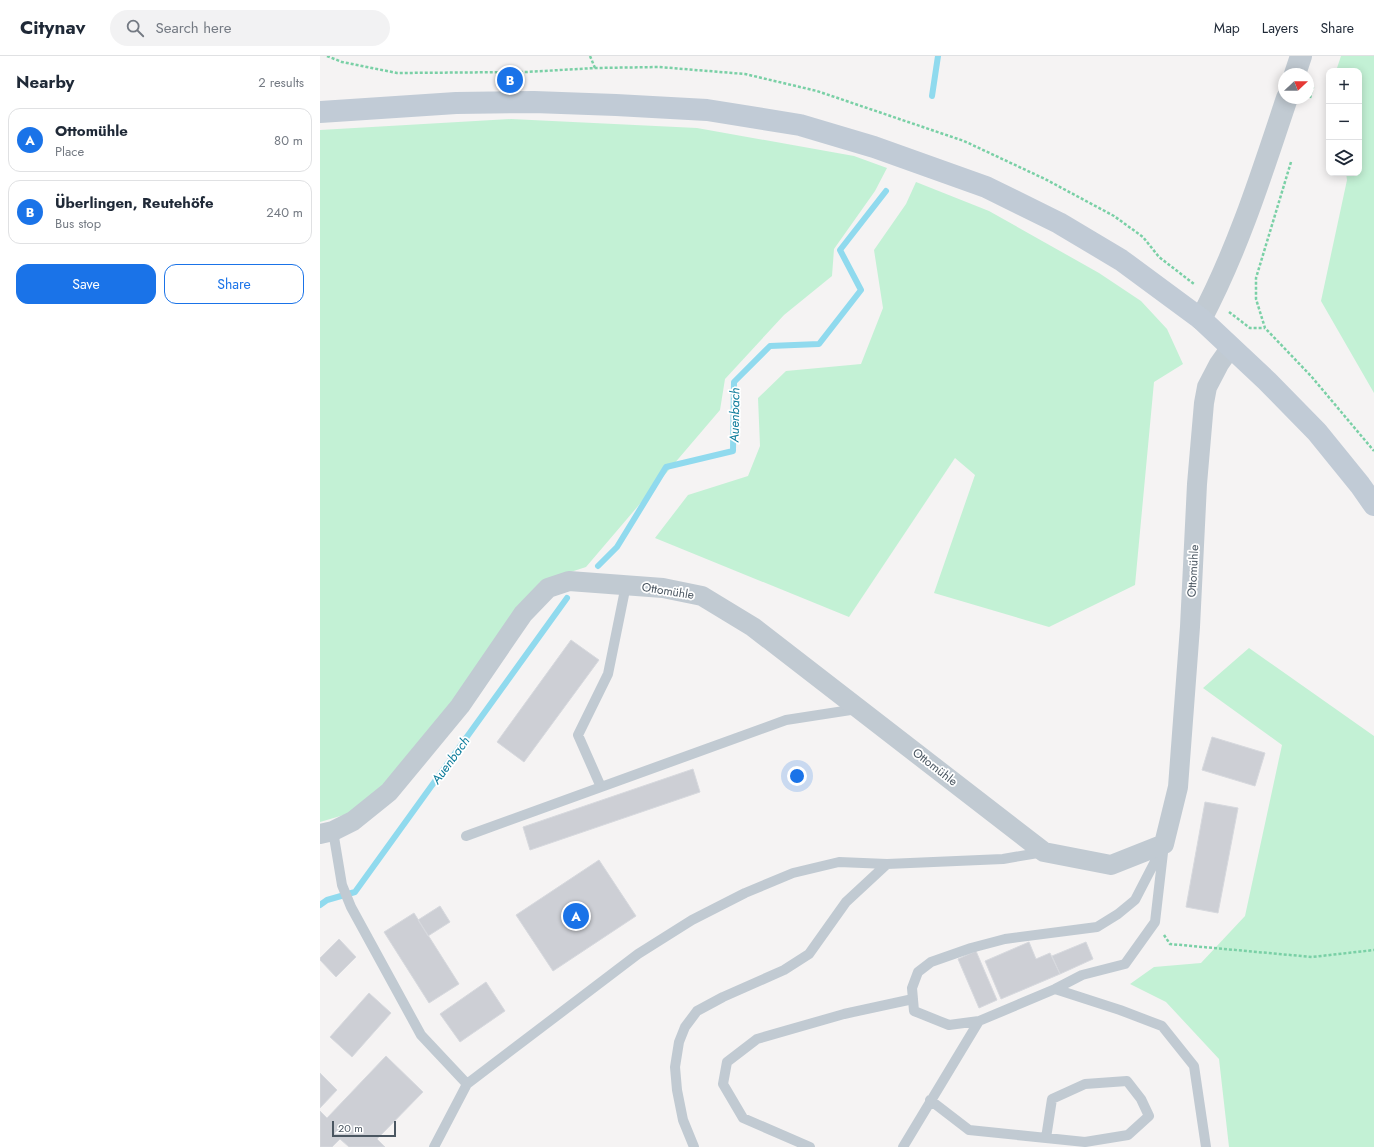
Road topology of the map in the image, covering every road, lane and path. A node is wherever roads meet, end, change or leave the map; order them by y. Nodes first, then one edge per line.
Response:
1 (590, 56) edge
2 (1301, 56) edge
3 (595, 68) dead end
4 (1297, 68) edge
5 (1285, 104) edge
6 (320, 112) edge
7 (1292, 158) dead end
8 (1201, 319) junction
9 (1231, 347) junction
10 (1374, 451) edge
11 (1374, 505) edge
12 (626, 585) junction
13 (859, 709) junction
14 (601, 787) junction
15 (326, 832) edge
16 (466, 836) dead end
17 (1164, 844) junction
18 (1044, 852) junction
19 (887, 864) junction
20 (1155, 922) junction
21 (1374, 950) edge
22 (1055, 989) junction
23 (913, 999) junction
24 (979, 1021) junction
25 (467, 1084) junction
26 (930, 1100) junction
27 (1046, 1138) junction
28 (434, 1147) edge
29 (694, 1147) edge
30 (810, 1147) edge
31 (903, 1147) edge
32 (1206, 1147) edge

1 - 3 path
2 - 4 street
5 - 8 street
6 - 8 main road
7 - 10 path
8 - 9 main road
9 - 11 main road
9 - 17 street, Ottomühle
12 - 13 street, Ottomühle
12 - 14 lane
12 - 15 street, Ottomühle
13 - 14 lane
13 - 18 street, Ottomühle
14 - 16 lane
15 - 25 lane
17 - 18 street, Ottomühle
17 - 20 lane
17 - 23 lane
18 - 19 lane, Ottomühle
19 - 25 lane, Ottomühle
19 - 29 lane
20 - 21 path
20 - 22 lane
22 - 24 lane
22 - 32 lane
23 - 24 lane
23 - 30 lane
24 - 26 lane
25 - 28 lane, Ottomühle
26 - 27 lane
26 - 31 lane
27 - 27 lane

